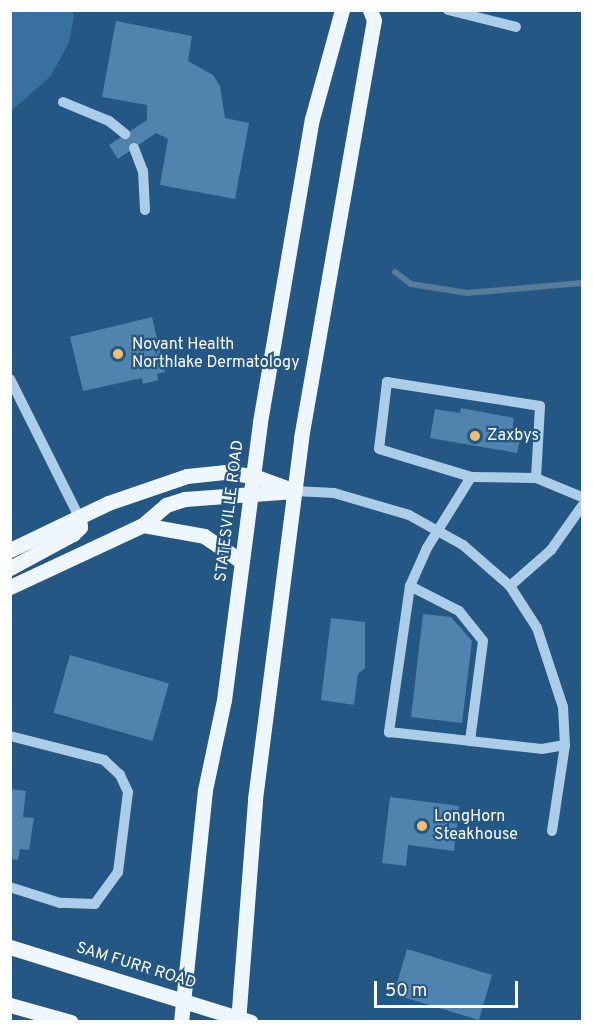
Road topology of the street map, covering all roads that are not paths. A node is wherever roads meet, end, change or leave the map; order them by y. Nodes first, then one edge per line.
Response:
1 (342, 10) edge
2 (370, 10) edge
3 (448, 10) edge
4 (516, 27) dead end
5 (63, 102) dead end
6 (125, 134) dead end
7 (134, 148) dead end
8 (145, 210) dead end
9 (10, 379) edge
10 (254, 476) junction
11 (471, 477) junction
12 (536, 478) junction
13 (295, 491) junction
14 (582, 497) edge
15 (251, 498) junction
16 (582, 506) edge
17 (79, 517) junction
18 (143, 525) junction
19 (438, 530) junction
20 (10, 550) edge
21 (241, 561) junction
22 (10, 568) edge
23 (410, 586) junction
24 (510, 586) junction
25 (10, 587) edge
26 (10, 736) edge
27 (470, 741) junction
28 (565, 745) junction
29 (552, 831) dead end
30 (10, 887) edge
31 (10, 947) edge
32 (183, 999) junction
33 (10, 1005) edge
34 (242, 1020) edge
35 (71, 1022) edge
36 (182, 1022) edge

1 - 10 main road, STATESVILLE ROAD
2 - 13 main road
3 - 4 street
5 - 6 street
7 - 8 street
9 - 17 street
10 - 13 main road
10 - 15 main road, STATESVILLE ROAD
10 - 17 main road
11 - 12 street
11 - 12 street
11 - 19 street
12 - 14 street
13 - 15 main road
13 - 19 street
13 - 34 main road
15 - 18 main road
15 - 21 main road, STATESVILLE ROAD
16 - 24 street
17 - 20 main road
17 - 22 main road
18 - 21 main road
18 - 25 main road
19 - 23 street
19 - 24 street
21 - 32 main road, STATESVILLE ROAD
23 - 27 street
23 - 27 street
24 - 28 street
26 - 30 street
27 - 28 street
28 - 29 street
31 - 32 main road, SAM FURR ROAD
32 - 34 main road, SAM FURR ROAD
32 - 36 main road, STATESVILLE ROAD
33 - 35 main road

